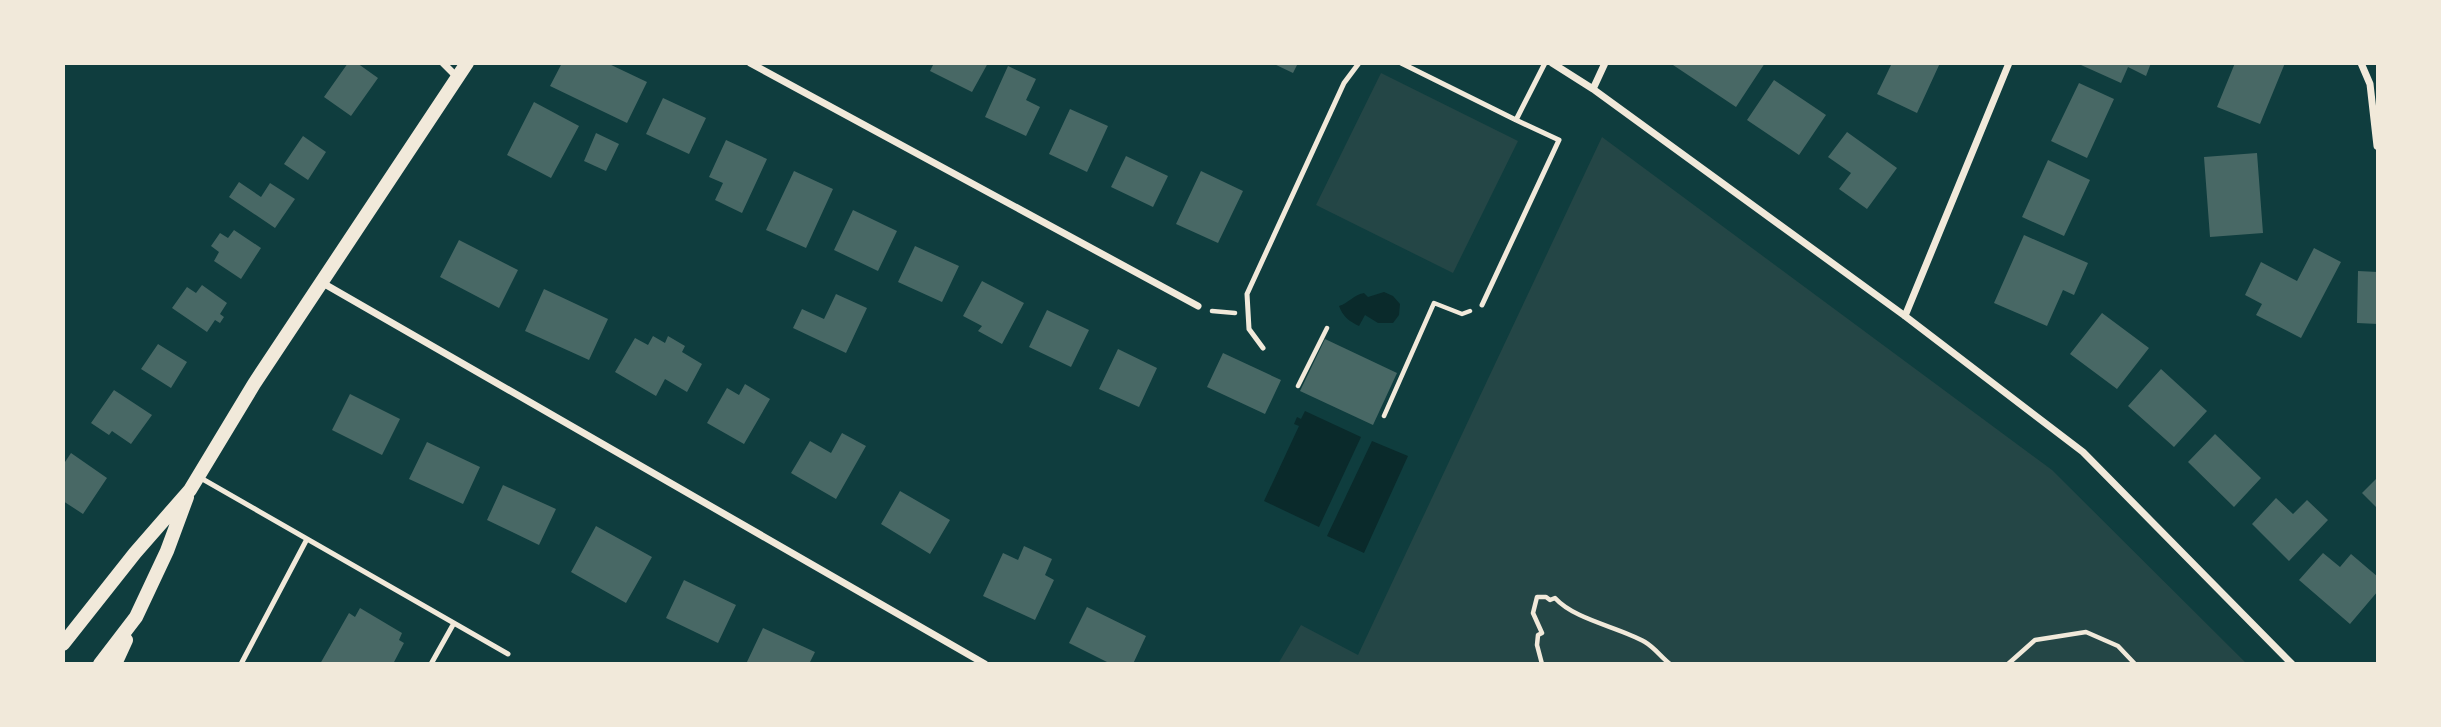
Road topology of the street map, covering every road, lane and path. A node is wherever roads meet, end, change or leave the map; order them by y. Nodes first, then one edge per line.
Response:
1 (443, 63) edge
2 (467, 63) edge
3 (750, 63) edge
4 (1359, 63) edge
5 (1401, 63) edge
6 (1545, 63) edge
7 (1552, 63) edge
8 (1605, 63) edge
9 (2009, 63) edge
10 (2361, 63) edge
11 (457, 77) junction
12 (1593, 89) junction
13 (1516, 120) junction
14 (2377, 146) edge
15 (320, 282) junction
16 (1482, 305) joint
17 (1198, 306) joint
18 (1248, 309) junction
19 (1905, 316) junction
20 (1327, 328) dead end
21 (1263, 348) dead end
22 (1298, 386) dead end
23 (1384, 416) dead end
24 (199, 477) junction
25 (190, 490) junction
26 (307, 539) junction
27 (136, 617) junction
28 (454, 623) junction
29 (63, 644) edge
30 (508, 654) dead end
31 (100, 664) edge
32 (115, 664) edge
33 (241, 664) edge
34 (431, 664) edge
35 (985, 664) edge
36 (1542, 664) edge
37 (1671, 664) edge
38 (2008, 664) edge
39 (2135, 664) edge
40 (2292, 664) edge

1 - 11 street
2 - 11 main road
3 - 17 street
4 - 18 lane
5 - 13 lane
6 - 13 lane
7 - 12 street
8 - 12 street
9 - 19 street
10 - 14 street
11 - 15 main road
12 - 19 street
13 - 16 lane
15 - 24 main road
15 - 35 street
16 - 23 path
17 - 18 path
18 - 21 lane
19 - 40 street
20 - 22 path
24 - 25 main road
24 - 26 lane
25 - 27 main road
25 - 29 main road
26 - 28 lane
26 - 33 lane
27 - 31 main road
27 - 32 main road
28 - 30 lane
28 - 34 lane
36 - 37 path
38 - 39 path

